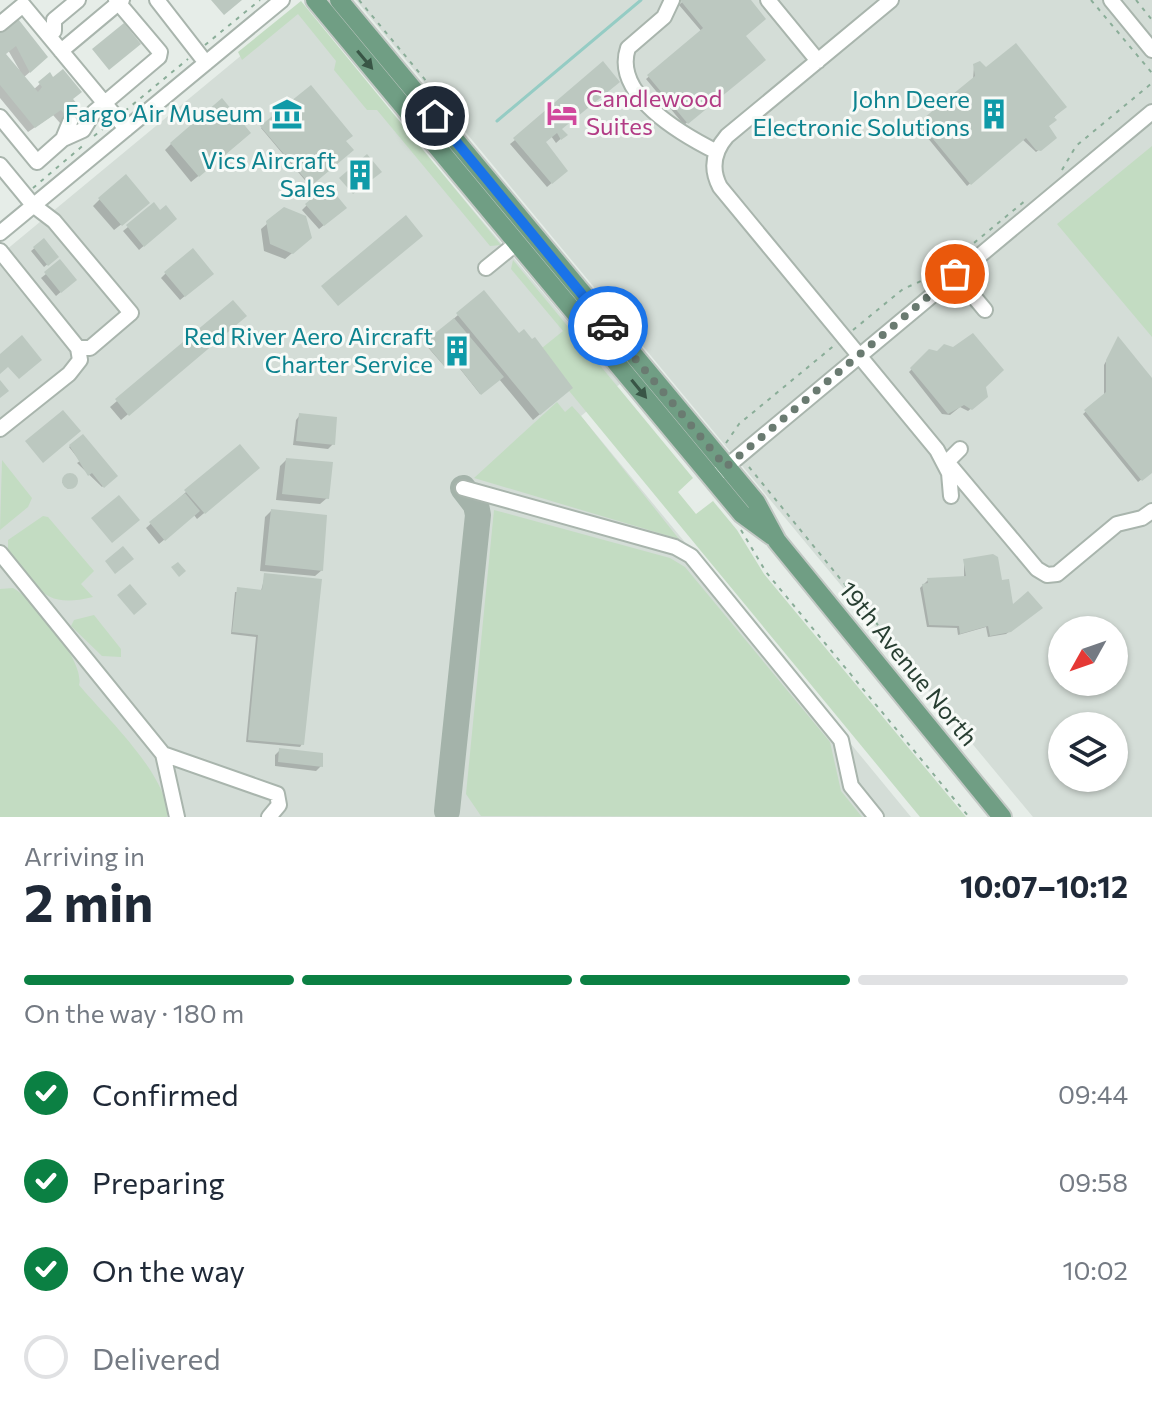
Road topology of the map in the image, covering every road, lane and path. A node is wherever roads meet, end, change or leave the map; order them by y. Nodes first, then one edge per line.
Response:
1 (78, 0) edge
2 (157, 0) edge
3 (260, 0) edge
4 (282, 0) edge
5 (315, 0) edge
6 (339, 0) edge
7 (672, 0) edge
8 (768, 0) edge
9 (1091, 0) edge
10 (1111, 0) edge
11 (1136, 0) edge
12 (119, 1) edge
13 (888, 1) edge
14 (1152, 20) edge
15 (0, 24) edge
16 (49, 36) junction
17 (1152, 50) edge
18 (61, 51) junction
19 (202, 57) junction
20 (818, 61) junction
21 (1152, 73) edge
22 (1152, 83) edge
23 (94, 109) junction
24 (1152, 112) edge
25 (0, 117) edge
26 (70, 122) tunnel mouth
27 (121, 124) junction
28 (63, 139) junction
29 (717, 152) junction
30 (0, 165) edge
31 (1051, 179) dead end
32 (1028, 199) dead end
33 (29, 200) junction
34 (0, 233) edge
35 (518, 242) junction
36 (0, 251) edge
37 (486, 268) dead end
38 (952, 270) junction
39 (938, 274) dead end
40 (985, 310) dead end
41 (843, 339) junction
42 (78, 348) junction
43 (857, 355) junction
44 (0, 429) edge
45 (720, 443) dead end
46 (960, 449) dead end
47 (942, 456) junction
48 (749, 467) dead end
49 (719, 473) junction
50 (463, 488) dead end
51 (951, 496) dead end
52 (1152, 511) edge
53 (0, 553) edge
54 (6, 572) edge
55 (940, 701) dead end
56 (163, 754) junction
57 (177, 817) edge
58 (269, 817) edge
59 (876, 817) edge
60 (1002, 817) edge

1 - 16 street
2 - 19 street
3 - 19 path
4 - 19 street
5 -> 35 main road, 19th Avenue North
6 - 49 main road, 19th Avenue North
7 - 29 street
8 - 20 street
9 - 21 path
10 - 17 street
11 - 14 path
12 - 18 street
12 - 23 street
13 - 20 street
15 - 16 street
16 - 18 street
18 - 23 street
19 - 27 street
19 - 27 path
20 - 29 street
22 - 31 path
23 - 27 street
23 - 28 street
24 - 38 street
25 - 28 street
26 - 28 street
27 - 33 street
27 - 33 path
29 - 41 street
30 - 33 street
32 - 38 path
33 - 34 street
33 - 42 street
35 - 37 street
35 -> 49 main road, 19th Avenue North
36 - 42 street
38 - 40 street
38 - 43 street
39 - 41 path
41 - 43 street
41 - 45 path
42 - 44 street
43 - 47 street
43 - 49 street
46 - 47 street
47 - 51 street
47 - 52 street
48 - 55 path
49 - 60 main road, 19th Avenue North
50 - 59 street
53 - 54 street
54 - 56 street
56 - 57 street
56 - 58 street

